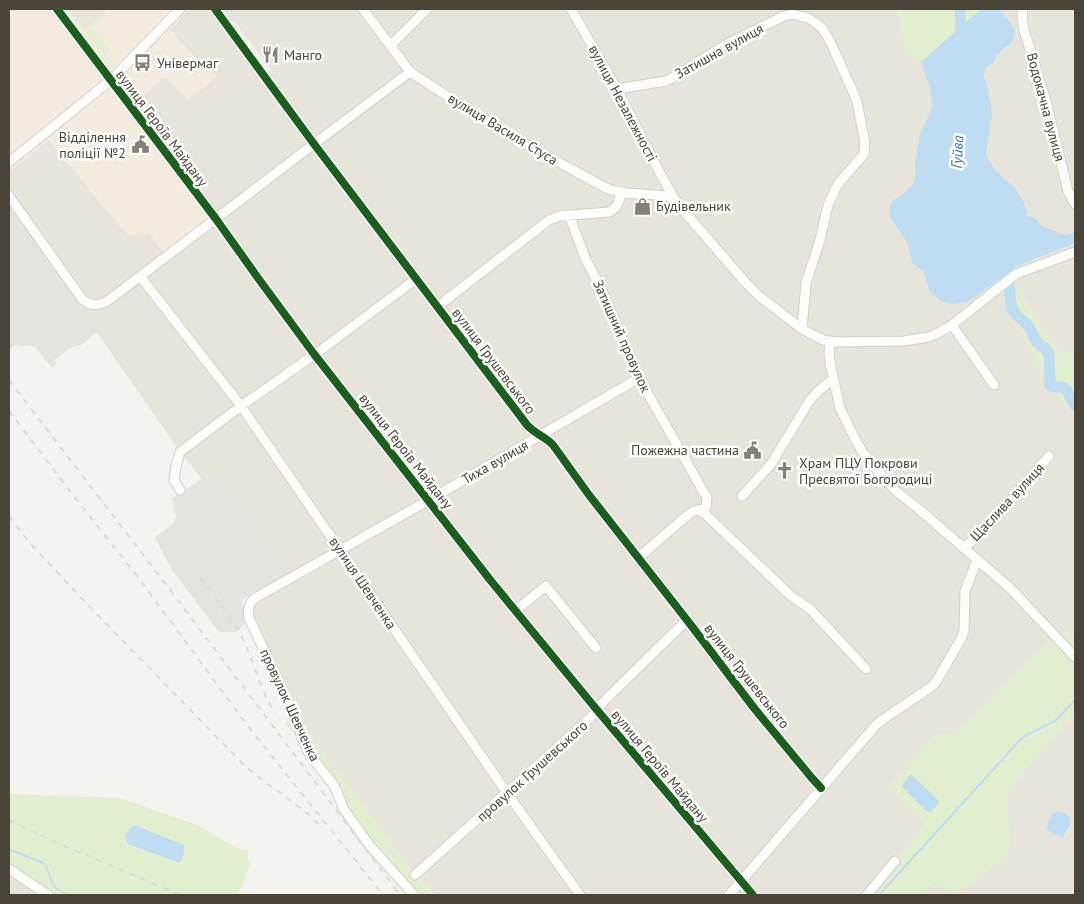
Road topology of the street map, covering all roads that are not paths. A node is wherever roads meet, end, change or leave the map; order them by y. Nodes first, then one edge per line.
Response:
1 (57, 9) edge
2 (180, 9) edge
3 (216, 9) edge
4 (363, 9) edge
5 (428, 9) edge
6 (571, 9) edge
7 (1024, 9) edge
8 (791, 11) edge
9 (390, 46) junction
10 (410, 72) junction
11 (111, 80) junction
12 (617, 89) junction
13 (314, 144) junction
14 (9, 162) edge
15 (621, 193) junction
16 (9, 196) edge
17 (674, 198) junction
18 (1075, 204) edge
19 (569, 215) junction
20 (216, 219) junction
21 (1075, 252) edge
22 (140, 276) junction
23 (416, 278) junction
24 (437, 307) junction
25 (952, 325) junction
26 (802, 329) junction
27 (830, 342) junction
28 (314, 354) junction
29 (639, 378) junction
30 (833, 379) junction
31 (994, 385) dead end
32 (241, 406) junction
33 (540, 436) junction
34 (1050, 456) dead end
35 (180, 490) dead end
36 (742, 496) dead end
37 (429, 500) junction
38 (702, 509) junction
39 (964, 548) junction
40 (340, 550) junction
41 (638, 558) junction
42 (977, 560) junction
43 (249, 606) joint
44 (516, 610) junction
45 (687, 620) junction
46 (596, 648) dead end
47 (1075, 657) edge
48 (866, 669) dead end
49 (597, 710) junction
50 (821, 788) junction
51 (507, 793) junction
52 (895, 861) dead end
53 (9, 869) edge
54 (415, 875) dead end
55 (741, 882) junction
56 (48, 895) edge
57 (414, 895) edge
58 (580, 895) edge
59 (729, 895) edge
60 (752, 895) edge
61 (867, 895) edge

1 - 11 street, вулиця Героїв Майдану
2 - 11 street
3 - 13 street, вулиця Грушевського
4 - 9 street, вулиця Василя Стуса
5 - 9 street
6 - 12 street, вулиця Незалежності
7 - 18 street, Водокачна вулиця
8 - 12 street, Затишна вулиця
8 - 26 street, Затишна вулиця
9 - 10 street, вулиця Василя Стуса
10 - 13 street
10 - 15 street, вулиця Василя Стуса
11 - 14 street
11 - 20 street, вулиця Героїв Майдану
12 - 17 street, вулиця Незалежності
13 - 20 street
13 - 23 street, вулиця Грушевського
15 - 17 street, вулиця Василя Стуса
15 - 19 street
16 - 22 street
17 - 26 street, вулиця Незалежності
19 - 24 street
19 - 29 street, Затишний провулок
20 - 22 street
20 - 28 street, вулиця Героїв Майдану
21 - 25 street
22 - 32 street, вулиця Шевченка
23 - 24 street, вулиця Грушевського
23 - 28 street
24 - 33 street, вулиця Грушевського
25 - 27 street
25 - 31 street
26 - 27 street, вулиця Незалежності
27 - 30 street, Щаслива вулиця
28 - 32 street
28 - 37 street, вулиця Героїв Майдану
29 - 33 street, Тиха вулиця
29 - 38 street, Затишний провулок
30 - 36 street
30 - 39 street, Щаслива вулиця
32 - 35 street
32 - 40 street, вулиця Шевченка
33 - 37 street, Тиха вулиця
33 - 41 street, вулиця Грушевського
34 - 39 street, Щаслива вулиця
37 - 40 street, Тиха вулиця
37 - 44 street, вулиця Героїв Майдану
38 - 41 street
38 - 48 street
39 - 42 street, Щаслива вулиця
40 - 43 street, Тиха вулиця
40 - 51 street, вулиця Шевченка
41 - 45 street, вулиця Грушевського
42 - 47 street, Щаслива вулиця
42 - 50 street, Щаслива вулиця
43 - 57 street, провулок Шевченка
44 - 46 street
44 - 49 street, вулиця Героїв Майдану
45 - 49 street, провулок Грушевського
45 - 50 street, вулиця Грушевського
49 - 51 street, провулок Грушевського
49 - 55 street, вулиця Героїв Майдану
50 - 55 street, Щаслива вулиця
51 - 54 street, провулок Грушевського
51 - 58 street, вулиця Шевченка
52 - 61 street
53 - 56 street
55 - 59 street, Щаслива вулиця
55 - 60 street, вулиця Героїв Майдану

